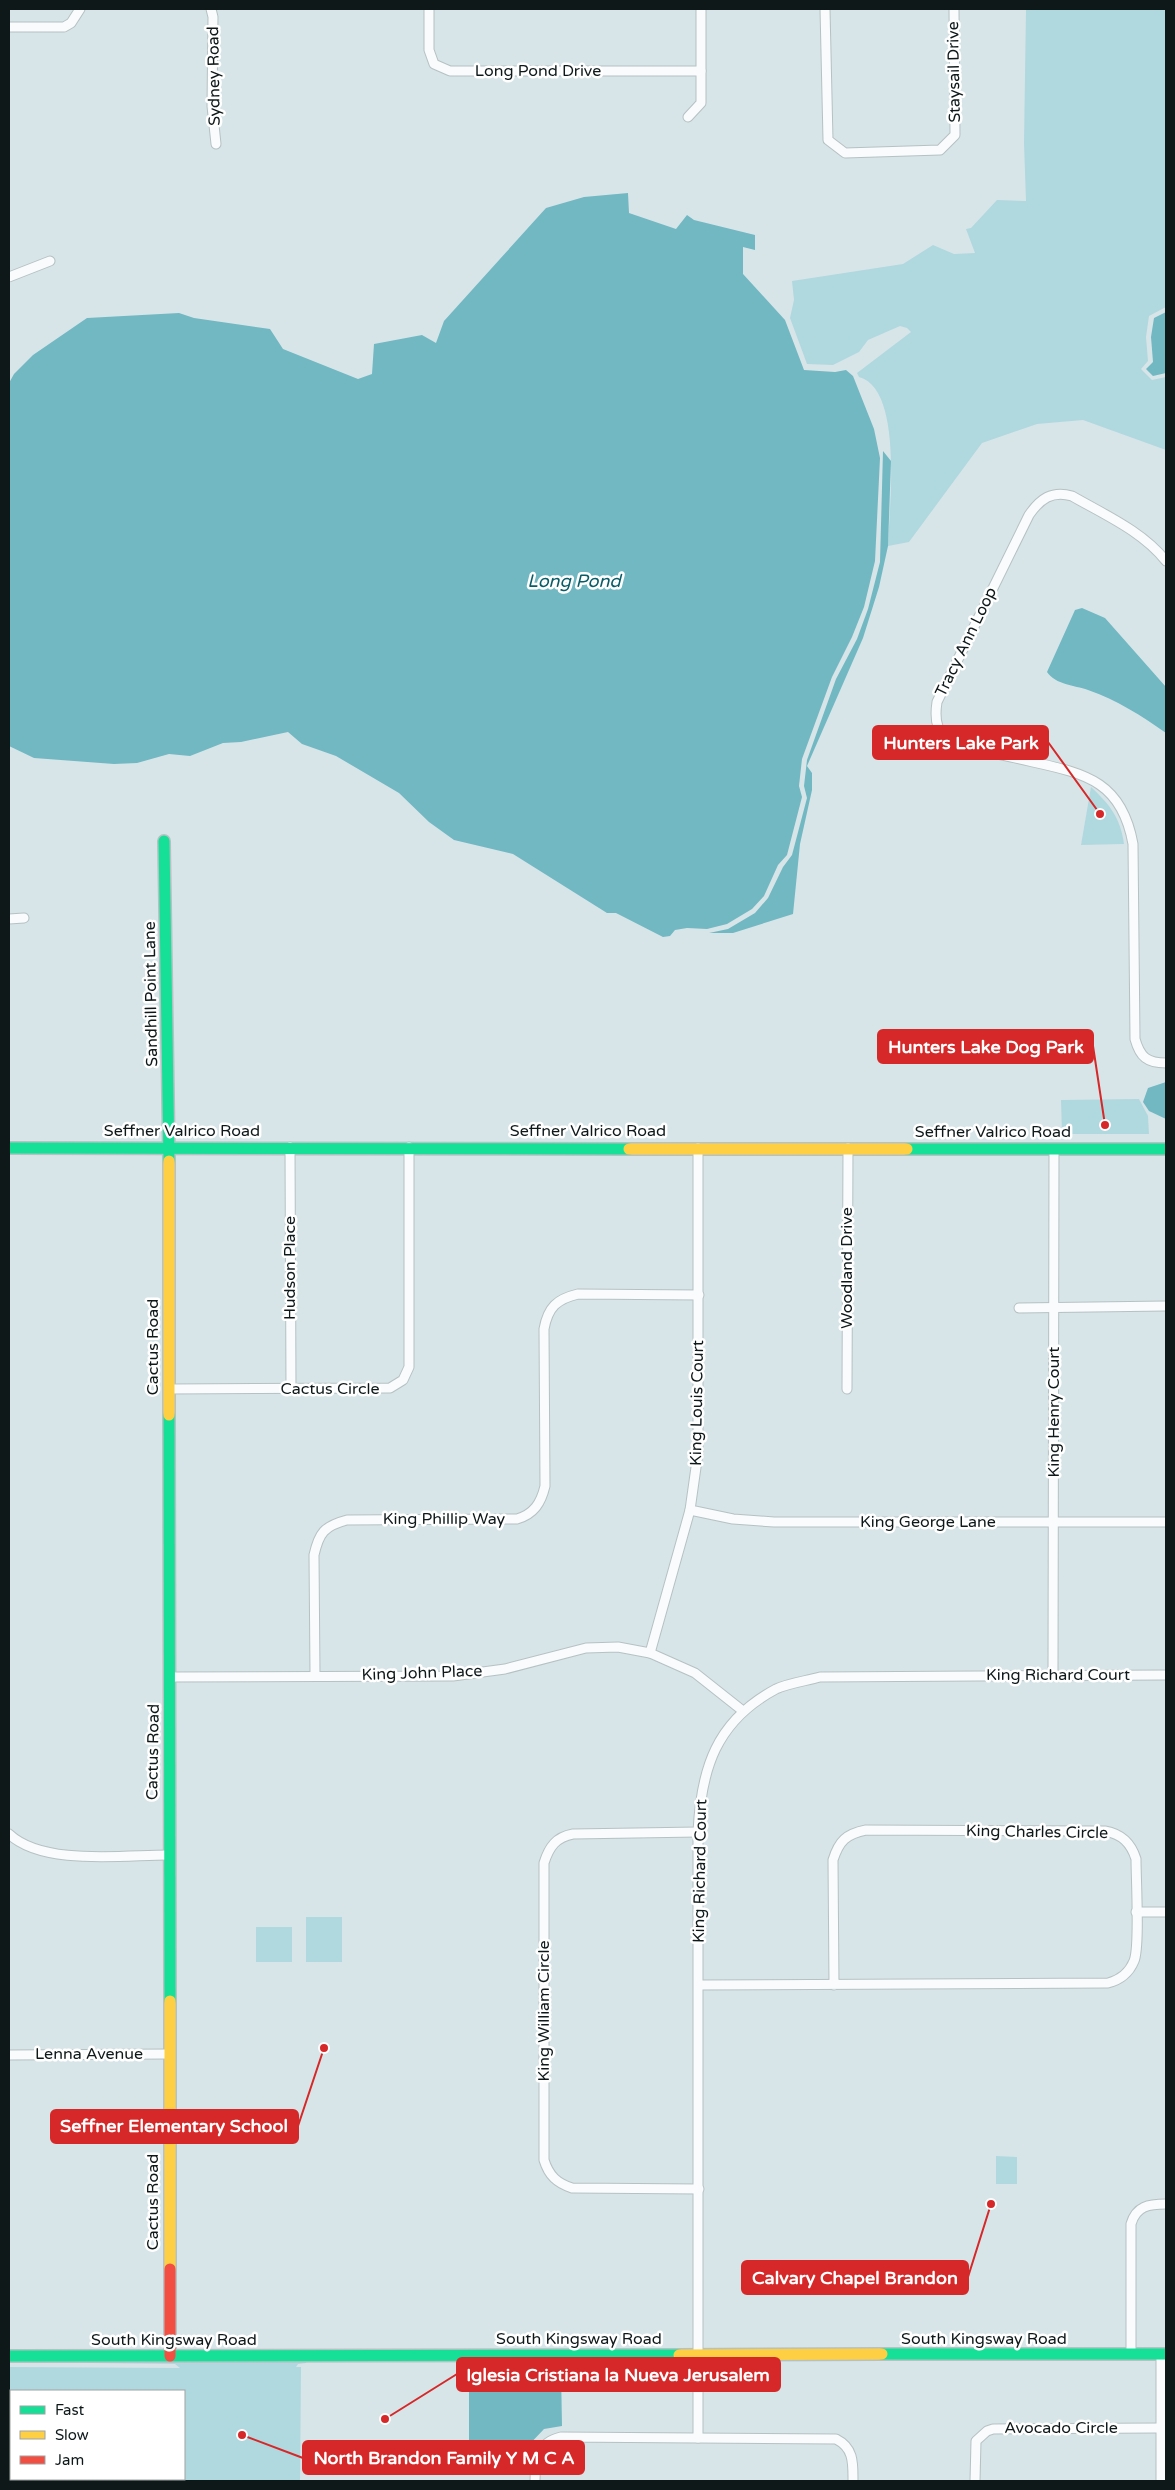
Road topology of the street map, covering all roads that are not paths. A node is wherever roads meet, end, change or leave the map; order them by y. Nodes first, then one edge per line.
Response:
1 (80, 9) edge
2 (211, 9) edge
3 (429, 9) edge
4 (701, 9) edge
5 (825, 9) edge
6 (954, 9) edge
7 (9, 27) edge
8 (701, 71) junction
9 (688, 117) dead end
10 (216, 144) dead end
11 (50, 261) dead end
12 (9, 277) edge
13 (1166, 561) edge
14 (164, 841) dead end
15 (9, 918) edge
16 (24, 918) dead end
17 (1166, 1063) edge
18 (169, 1147) junction
19 (290, 1147) junction
20 (409, 1147) junction
21 (9, 1148) edge
22 (698, 1148) junction
23 (848, 1148) junction
24 (1054, 1149) junction
25 (1166, 1149) edge
26 (699, 1295) junction
27 (1166, 1306) edge
28 (1019, 1308) dead end
29 (1054, 1308) junction
30 (170, 1389) junction
31 (290, 1389) junction
32 (847, 1389) dead end
33 (690, 1510) junction
34 (1166, 1522) edge
35 (1053, 1523) junction
36 (650, 1653) junction
37 (314, 1675) junction
38 (1053, 1675) junction
39 (1166, 1675) edge
40 (170, 1678) junction
41 (743, 1712) junction
42 (698, 1832) junction
43 (9, 1834) edge
44 (168, 1854) junction
45 (1136, 1912) junction
46 (1166, 1912) edge
47 (699, 1985) junction
48 (834, 1985) junction
49 (169, 2054) junction
50 (9, 2055) edge
51 (699, 2189) junction
52 (1166, 2204) edge
53 (699, 2354) junction
54 (1131, 2354) junction
55 (1164, 2354) edge
56 (9, 2356) edge
57 (170, 2356) junction
58 (1160, 2428) junction
59 (698, 2438) junction
60 (535, 2481) edge
61 (853, 2481) edge
62 (974, 2481) edge
63 (1161, 2481) edge

1 - 7 street
2 - 10 street, Sydney Road
3 - 8 street, Long Pond Drive
4 - 8 street
5 - 6 street, Staysail Drive
8 - 9 street
11 - 12 street
13 - 17 street, Tracy Ann Loop
14 - 18 street, Sandhill Point Lane
15 - 16 street
18 - 19 street, Seffner Valrico Road
18 - 21 street, Seffner Valrico Road
18 - 30 street, Cactus Road
19 - 20 street, Seffner Valrico Road
19 - 31 street, Hudson Place
20 - 22 street, Seffner Valrico Road
20 - 31 street, Cactus Circle
22 - 23 street, Seffner Valrico Road
22 - 26 street, King Louis Court
23 - 24 street, Seffner Valrico Road
23 - 32 street, Woodland Drive
24 - 25 street, Seffner Valrico Road
24 - 29 street, King Henry Court
26 - 33 street, King Louis Court
26 - 37 street, King Phillip Way
27 - 29 street
28 - 29 street
29 - 35 street, King Henry Court
30 - 31 street, Cactus Circle
30 - 40 street, Cactus Road
33 - 35 street, King George Lane
33 - 36 street, King Louis Court
34 - 35 street, King George Lane
35 - 38 street, King Henry Court
36 - 37 street, King John Place
36 - 41 street, King John Place
37 - 40 street, King John Place
38 - 39 street, King Richard Court
38 - 41 street, King Richard Court
40 - 44 street, Cactus Road
41 - 42 street, King Richard Court
42 - 47 street, King Richard Court
42 - 51 street, King William Circle
43 - 44 street
44 - 49 street, Cactus Road
45 - 46 street
45 - 48 street, King Charles Circle
45 - 48 street, King Charles Circle
47 - 48 street, King Charles Circle
47 - 51 street, King Richard Court
49 - 50 street, Lenna Avenue
49 - 57 street, Cactus Road
51 - 53 street, King Richard Court
52 - 54 street
53 - 54 street, South Kingsway Road
53 - 57 street, South Kingsway Road
53 - 59 street, King Richard Court
54 - 55 street, South Kingsway Road
55 - 58 street
56 - 57 street, South Kingsway Road
58 - 62 street, Avocado Circle
58 - 63 street
59 - 60 street
59 - 61 street

